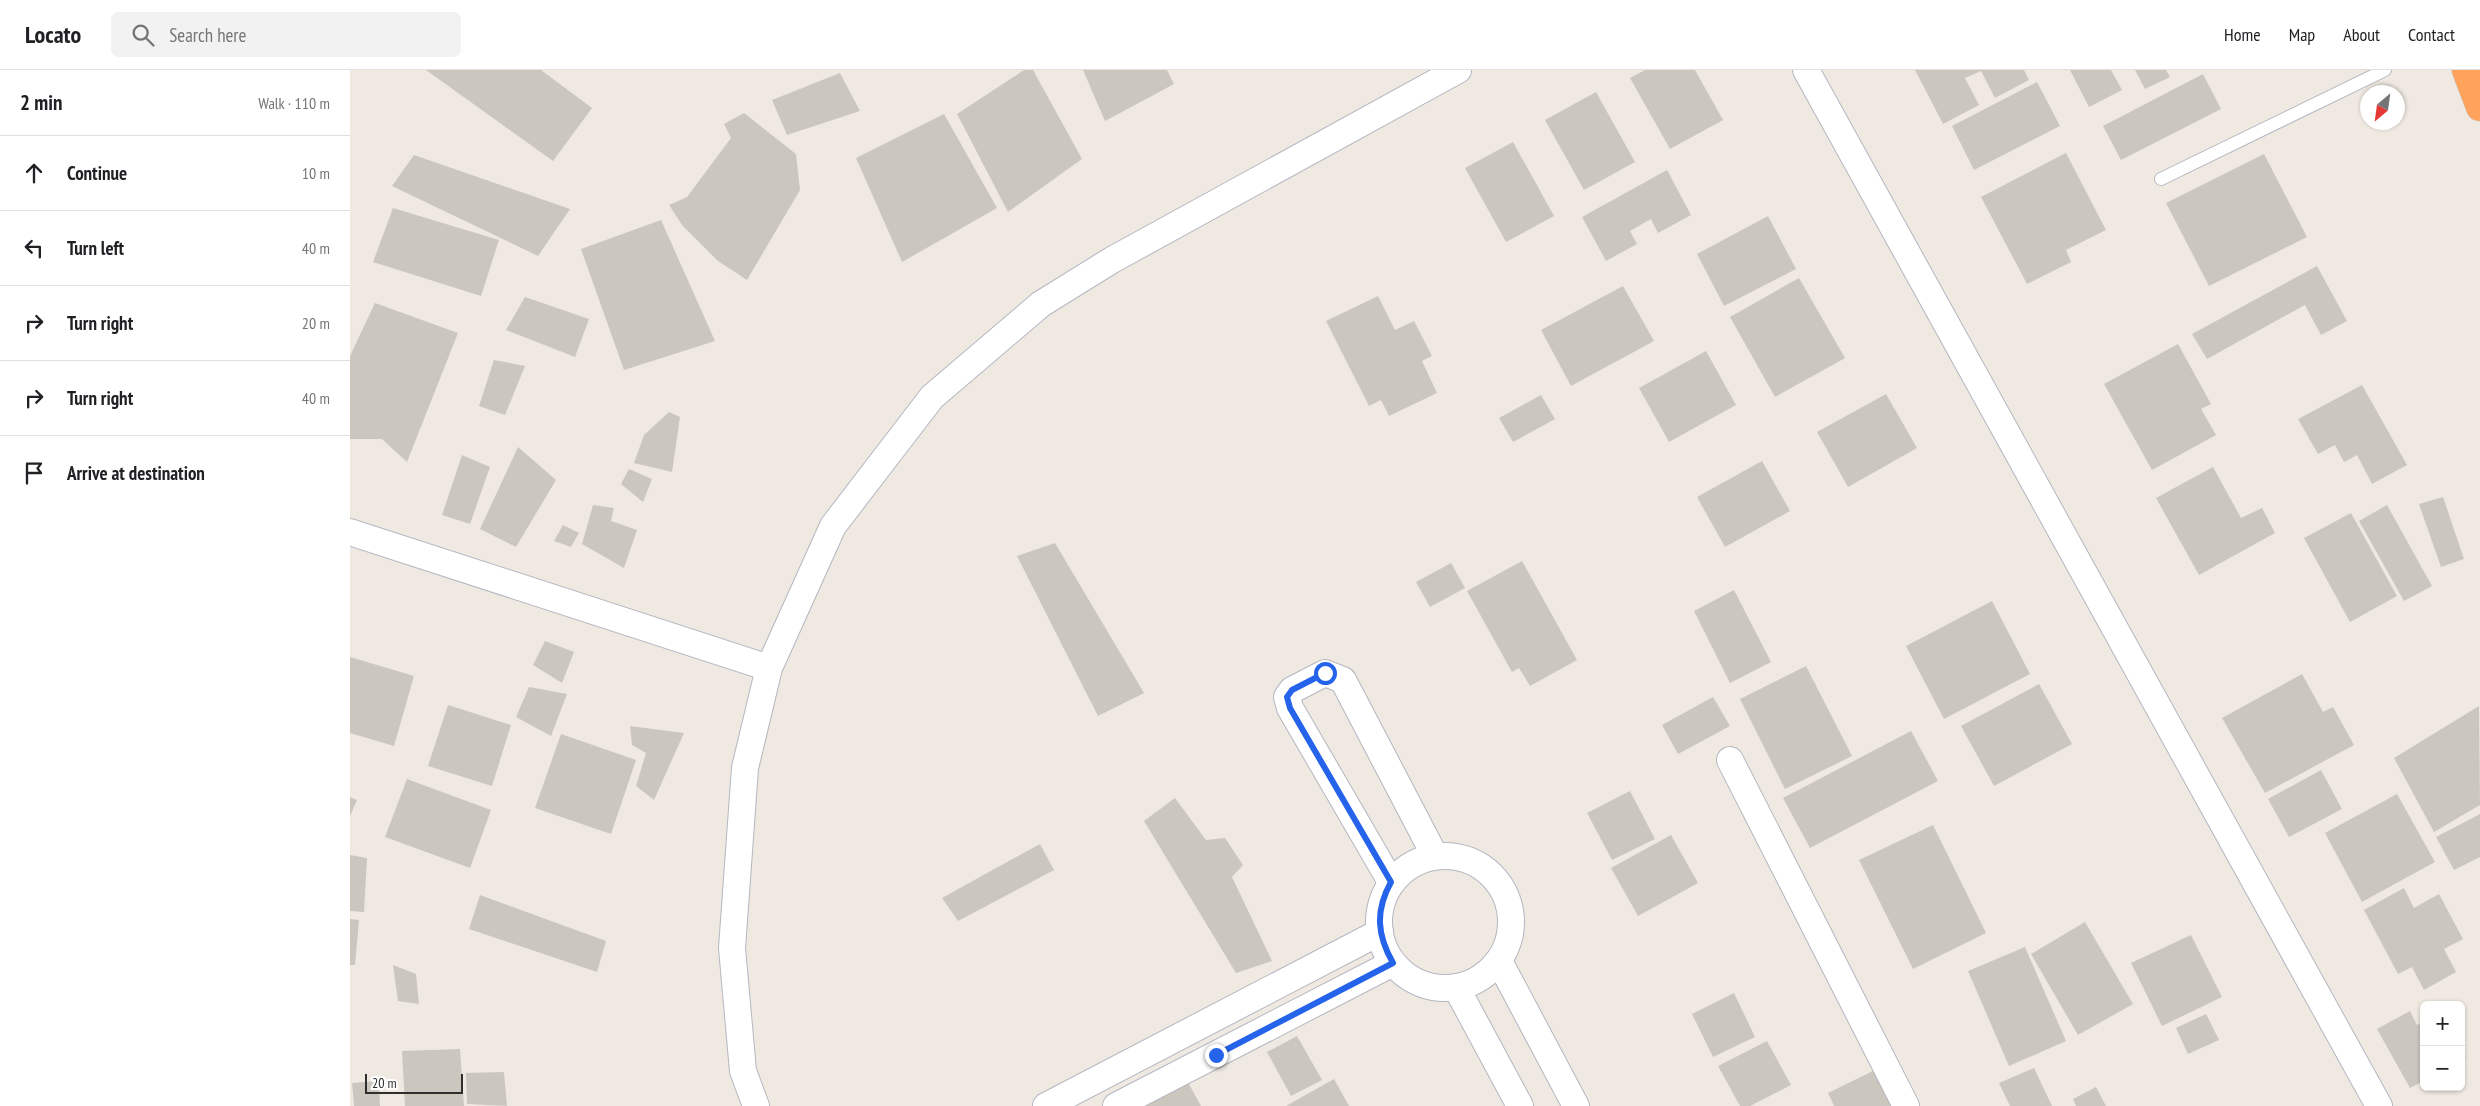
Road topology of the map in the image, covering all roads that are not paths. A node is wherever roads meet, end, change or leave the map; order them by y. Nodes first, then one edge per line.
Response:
1 (1458, 70) edge
2 (1806, 70) edge
3 (2385, 70) edge
4 (2466, 70) edge
5 (2480, 107) edge
6 (2161, 179) dead end
7 (350, 532) edge
8 (769, 668) junction
9 (1730, 760) dead end
10 (1435, 856) junction
11 (1391, 882) junction
12 (1380, 932) junction
13 (1499, 961) junction
14 (1393, 963) junction
15 (1300, 972) junction
16 (1456, 987) junction
17 (1315, 1004) junction
18 (756, 1106) edge
19 (1046, 1106) edge
20 (1116, 1106) edge
21 (1520, 1106) edge
22 (1576, 1106) edge
23 (1906, 1106) edge
24 (2379, 1106) edge

1 - 8 street
2 - 24 street
3 - 6 lane
4 - 5 highway
7 - 8 street
8 - 18 street
9 - 23 street
10 - 11 street
10 - 11 street
10 - 13 street
11 - 12 street
12 - 14 street
12 - 15 street
13 - 16 street
13 - 22 street
14 - 16 street
14 - 17 street
15 - 17 street
15 - 19 street
16 - 21 street
17 - 20 street

